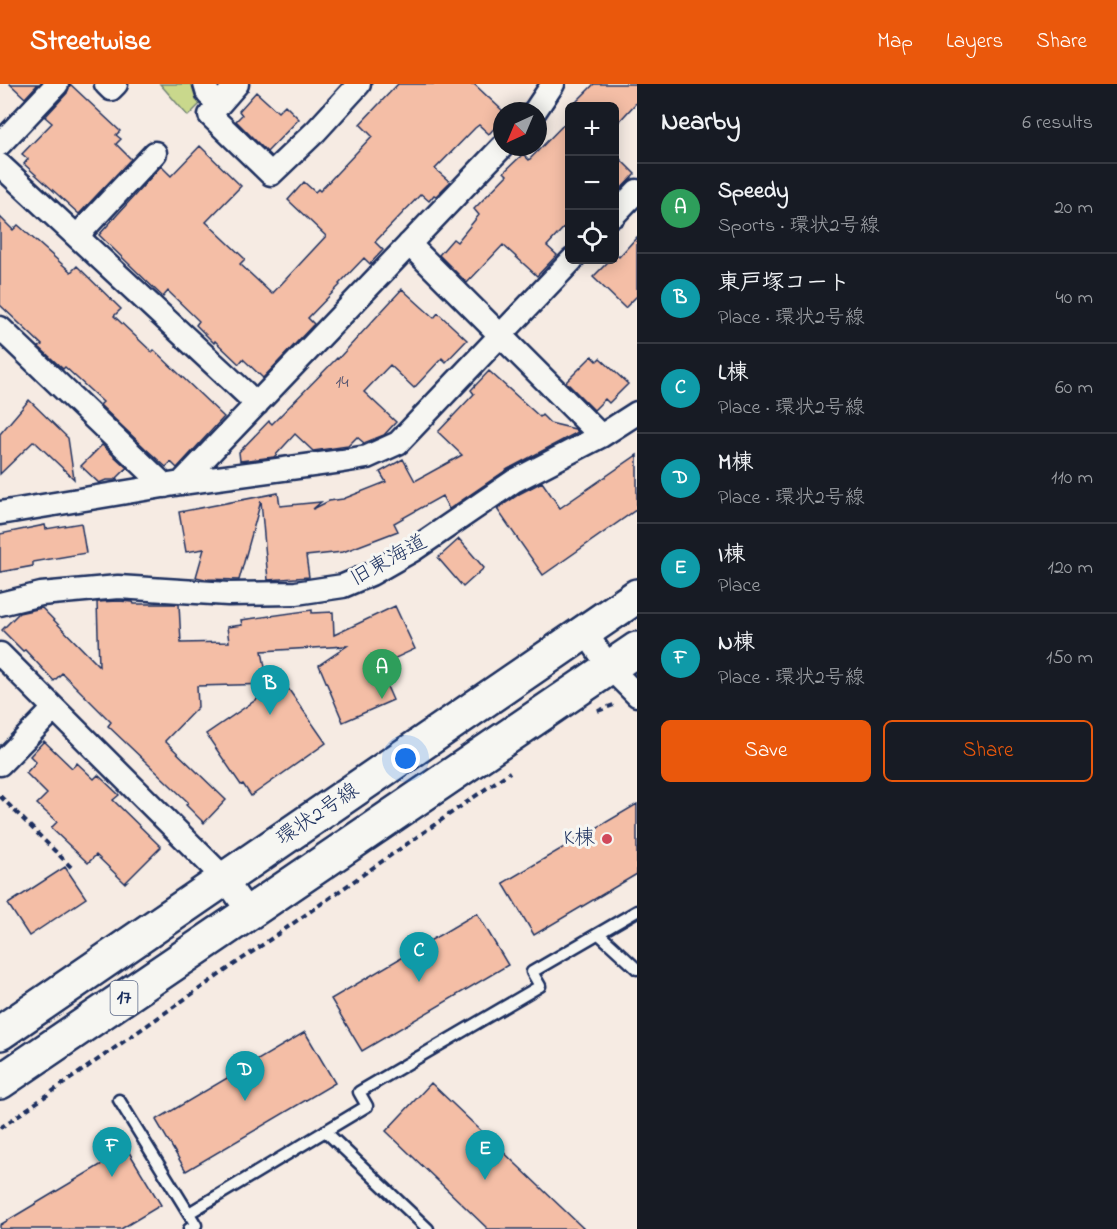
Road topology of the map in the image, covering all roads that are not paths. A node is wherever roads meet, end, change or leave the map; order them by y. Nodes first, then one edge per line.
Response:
1 (57, 84) edge
2 (106, 84) edge
3 (116, 84) edge
4 (205, 84) edge
5 (237, 84) edge
6 (359, 84) edge
7 (553, 84) edge
8 (541, 102) edge
9 (219, 104) junction
10 (0, 144) edge
11 (154, 153) dead end
12 (493, 156) edge
13 (0, 165) edge
14 (637, 191) edge
15 (619, 211) edge
16 (77, 236) junction
17 (409, 244) junction
18 (568, 264) edge
19 (0, 328) edge
20 (500, 336) junction
21 (257, 404) junction
22 (637, 413) edge
23 (601, 436) junction
24 (173, 484) junction
25 (5, 506) edge
26 (637, 596) edge
27 (0, 604) edge
28 (585, 632) junction
29 (637, 649) edge
30 (0, 654) edge
31 (610, 668) junction
32 (628, 699) edge
33 (54, 709) junction
34 (0, 764) edge
35 (225, 879) junction
36 (637, 911) edge
37 (249, 913) junction
38 (599, 934) junction
39 (637, 969) edge
40 (0, 1033) edge
41 (0, 1082) edge
42 (119, 1100) dead end
43 (325, 1131) junction
44 (189, 1213) junction
45 (189, 1229) edge
46 (428, 1229) edge

1 - 10 street
2 - 3 street
4 - 9 street
5 - 9 street
6 - 9 street
7 - 8 street
11 - 16 street
12 - 17 street
13 - 16 street
14 - 15 street
16 - 21 street
17 - 20 street
17 - 21 street
18 - 20 street
19 - 24 street
20 - 23 street
20 - 24 street
21 - 24 street
22 - 23 street, 旧東海道
23 - 27 street, 旧東海道
24 - 25 street
26 - 28 main road, 環状2号線 / 17
28 - 31 street
28 - 35 main road, 環状2号線 / 17
29 - 31 main road, 環状2号線 / 17
30 - 33 street
31 - 32 street
31 - 37 main road, 環状2号線 / 17
33 - 34 street
33 - 35 street
35 - 37 street
35 - 40 main road, 環状2号線 / 17
36 - 38 lane
37 - 41 main road, 環状2号線 / 17
38 - 39 lane
38 - 43 lane
42 - 44 lane
43 - 44 lane
43 - 46 lane
44 - 45 lane

